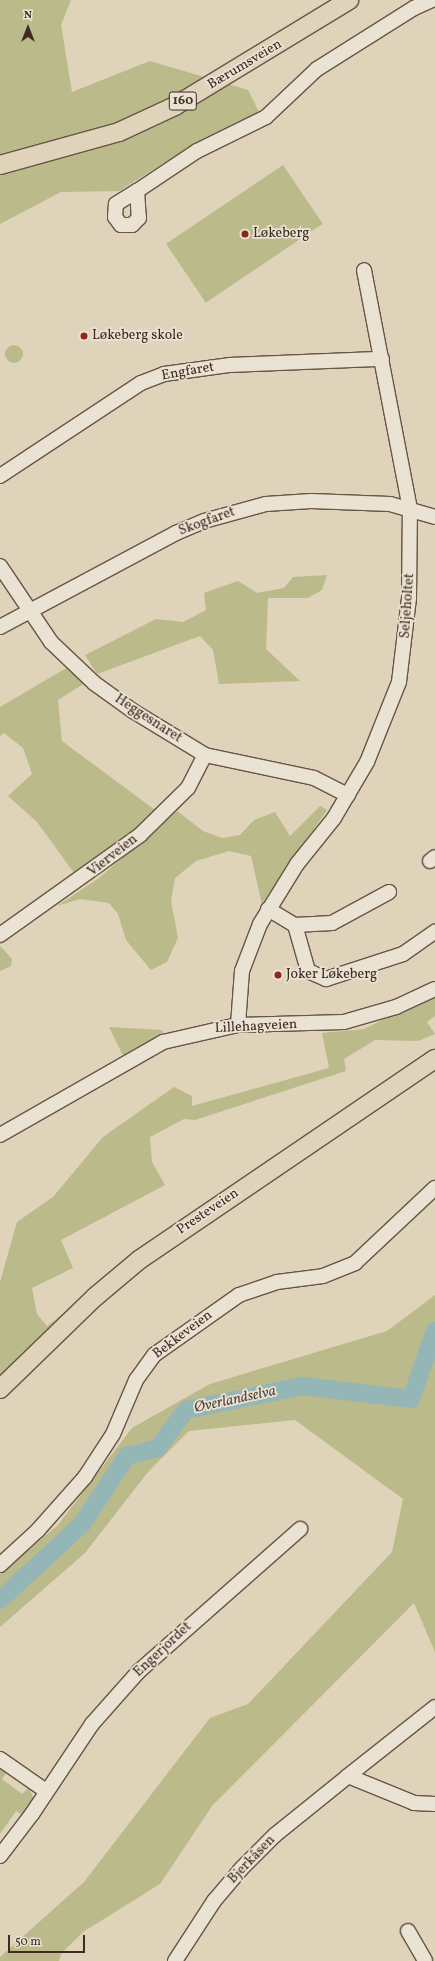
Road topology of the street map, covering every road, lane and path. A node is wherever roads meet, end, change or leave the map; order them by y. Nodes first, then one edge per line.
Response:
1 (349, 0) edge
2 (432, 0) edge
3 (0, 165) edge
4 (137, 191) dead end
5 (364, 270) dead end
6 (382, 359) junction
7 (0, 476) edge
8 (410, 509) junction
9 (435, 517) edge
10 (0, 566) edge
11 (29, 613) junction
12 (0, 627) edge
13 (205, 755) junction
14 (348, 795) junction
15 (389, 892) dead end
16 (268, 909) junction
17 (295, 925) junction
18 (435, 932) edge
19 (0, 935) edge
20 (435, 989) edge
21 (238, 1025) junction
22 (435, 1059) edge
23 (0, 1134) edge
24 (435, 1188) edge
25 (0, 1389) edge
26 (300, 1529) dead end
27 (0, 1565) edge
28 (435, 1707) edge
29 (0, 1759) edge
30 (348, 1776) junction
31 (46, 1791) junction
32 (435, 1804) edge
33 (0, 1856) edge
34 (408, 1931) dead end
35 (175, 1961) edge
36 (425, 1961) edge

1 - 3 main road, Bærumsveien / 160
2 - 4 street
5 - 6 street, Seljeholtet
6 - 7 street, Engfaret
6 - 8 street, Seljeholtet
8 - 9 street, Skogfaret
8 - 11 street, Skogfaret
8 - 14 street, Seljeholtet
10 - 11 street, Heggesnaret
11 - 12 street, Skogfaret
11 - 13 street, Heggesnaret
13 - 14 street, Heggesnaret
13 - 19 street, Vierveien
14 - 16 street, Seljeholtet
15 - 17 street
16 - 17 street
16 - 21 street, Seljeholtet
17 - 18 street
20 - 21 street, Lillehagveien
21 - 23 street, Lillehagveien
22 - 25 main road, Presteveien
24 - 27 street, Bekkeveien
26 - 31 street, Engerjordet
28 - 30 street, Bjerkåsen
29 - 31 street
30 - 32 street
30 - 35 street, Bjerkåsen
31 - 33 street, Engerjordet
34 - 36 street

